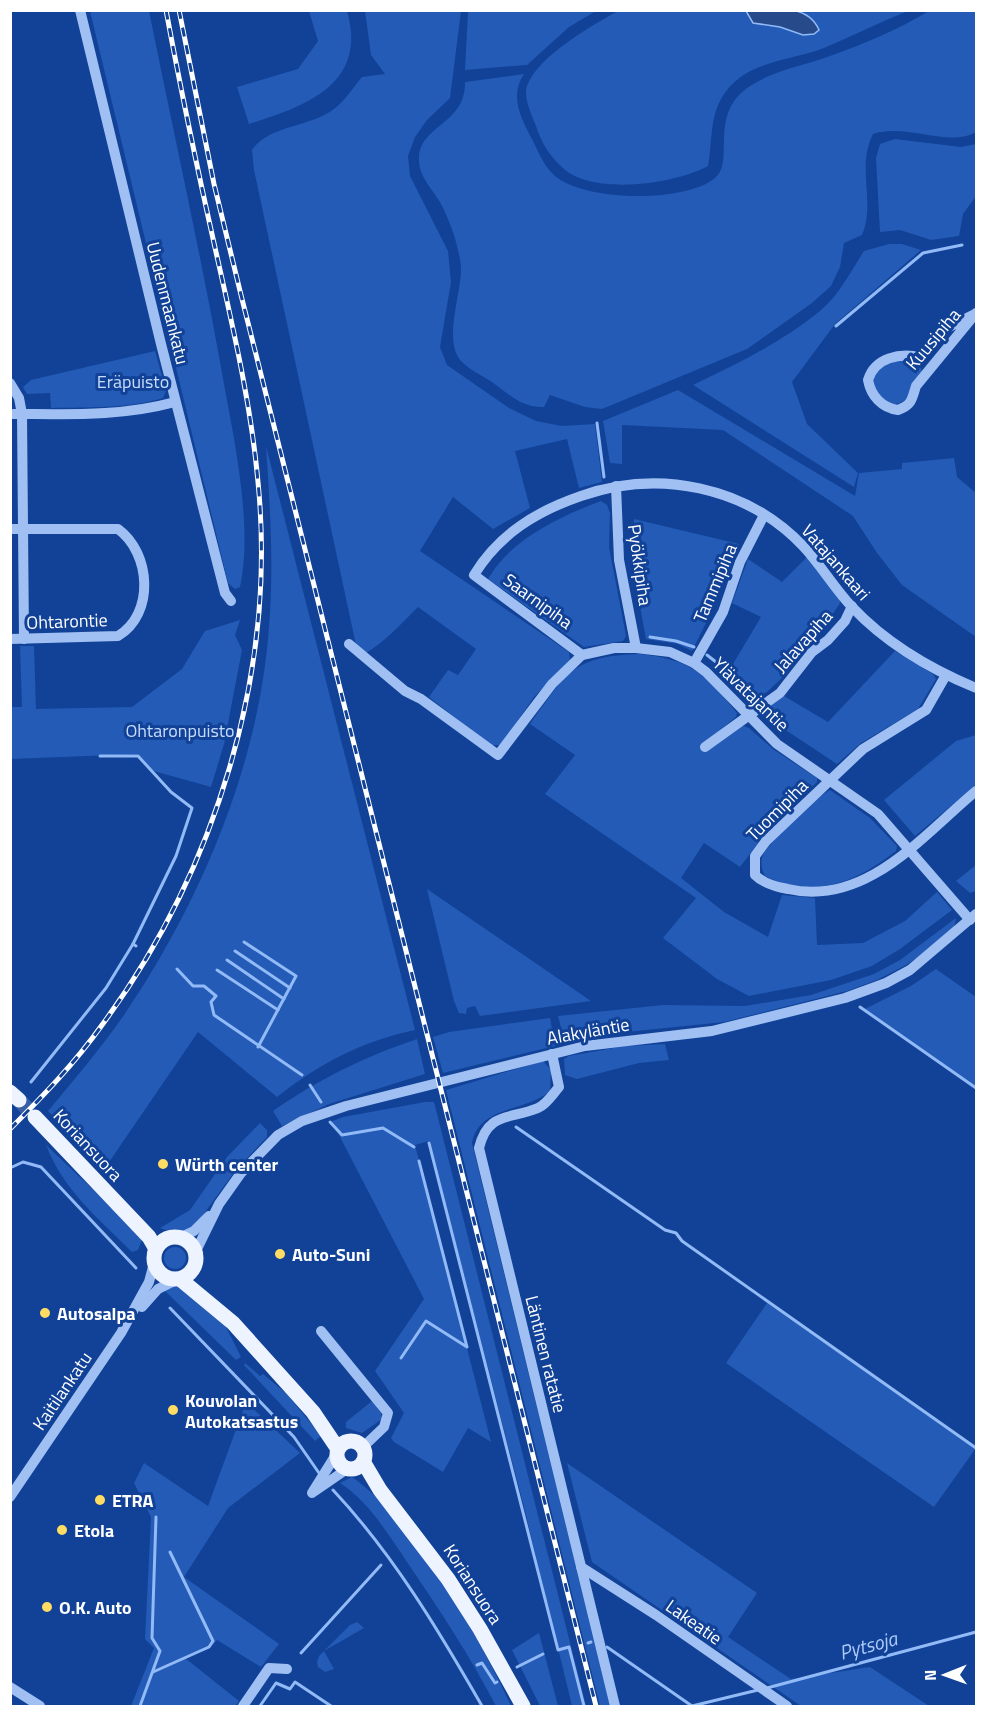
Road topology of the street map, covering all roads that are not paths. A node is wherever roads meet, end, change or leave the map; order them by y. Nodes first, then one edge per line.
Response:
1 (80, 10) edge
2 (976, 313) edge
3 (920, 357) junction
4 (930, 367) junction
5 (10, 382) edge
6 (175, 402) junction
7 (16, 414) edge
8 (615, 486) junction
9 (764, 515) junction
10 (16, 529) edge
11 (474, 575) joint
12 (231, 601) dead end
13 (852, 606) junction
14 (10, 639) edge
15 (24, 639) junction
16 (349, 644) dead end
17 (636, 648) junction
18 (582, 655) junction
19 (694, 663) junction
20 (946, 675) junction
21 (976, 688) edge
22 (747, 715) junction
23 (705, 747) dead end
24 (830, 780) junction
25 (976, 791) edge
26 (909, 848) junction
27 (973, 917) edge
28 (552, 1054) junction
29 (35, 1117) tunnel mouth
30 (113, 1201) junction
31 (219, 1204) junction
32 (176, 1238) junction
33 (155, 1256) junction
34 (194, 1259) junction
35 (179, 1279) junction
36 (233, 1323) junction
37 (321, 1331) dead end
38 (121, 1333) junction
39 (313, 1412) junction
40 (359, 1444) junction
41 (338, 1451) junction
42 (354, 1467) junction
43 (10, 1497) edge
44 (581, 1567) junction
45 (287, 1669) dead end
46 (10, 1687) edge
47 (40, 1707) edge
48 (243, 1707) edge
49 (523, 1707) edge
50 (615, 1707) edge
51 (787, 1707) edge

1 - 6 street, Uudenmaankatu
2 - 3 street, Kuusipiha
2 - 4 street, Kuusipiha
3 - 4 street
3 - 4 street, Kuusipiha
5 - 7 street
6 - 7 street
6 - 12 street, Uudenmaankatu
7 - 10 street
8 - 9 street, Vatajankaari
8 - 11 street, Vatajankaari
8 - 17 street, Pyökkipiha
9 - 13 street, Vatajankaari
9 - 19 street, Tammipiha
10 - 15 street
10 - 15 street, Ohtarontie
11 - 18 street, Saarnipiha
13 - 20 street, Vatajankaari
13 - 22 street, Jalavapiha
14 - 15 street, Ohtarontie
16 - 18 street
17 - 18 street, Ylävatajantie
17 - 19 street, Ylävatajantie
19 - 22 street, Ylävatajantie
20 - 21 street, Vatajankaari
20 - 24 street, Tuomipiha
22 - 23 street, Jalavapiha
22 - 24 street, Ylävatajantie
24 - 26 street, Ylävatajantie
24 - 26 street, Tuomipiha
25 - 26 street, Tuomipiha
26 - 27 street, Ylävatajantie
27 - 28 street, Alakyläntie
28 - 31 street, Alakyläntie
28 - 44 street, Läntinen ratatie
29 - 30 main road, Koriansuora
30 - 32 main road, Koriansuora
30 - 33 main road, Koriansuora
31 - 32 street, Alakyläntie
31 - 34 street, Alakyläntie
32 - 33 main road
32 - 34 main road
33 - 35 main road
33 - 38 street, Kaitilankatu
34 - 35 main road
34 - 36 main road
35 - 36 main road
35 - 38 street, Kaitilankatu
36 - 39 main road
37 - 40 street
38 - 43 street, Kaitilankatu
39 - 40 main road
39 - 41 main road
40 - 41 main road
40 - 42 main road
41 - 42 main road
41 - 42 street
42 - 49 main road, Koriansuora
44 - 50 street, Läntinen ratatie
44 - 51 street, Lakeatie
45 - 48 street
46 - 47 street

